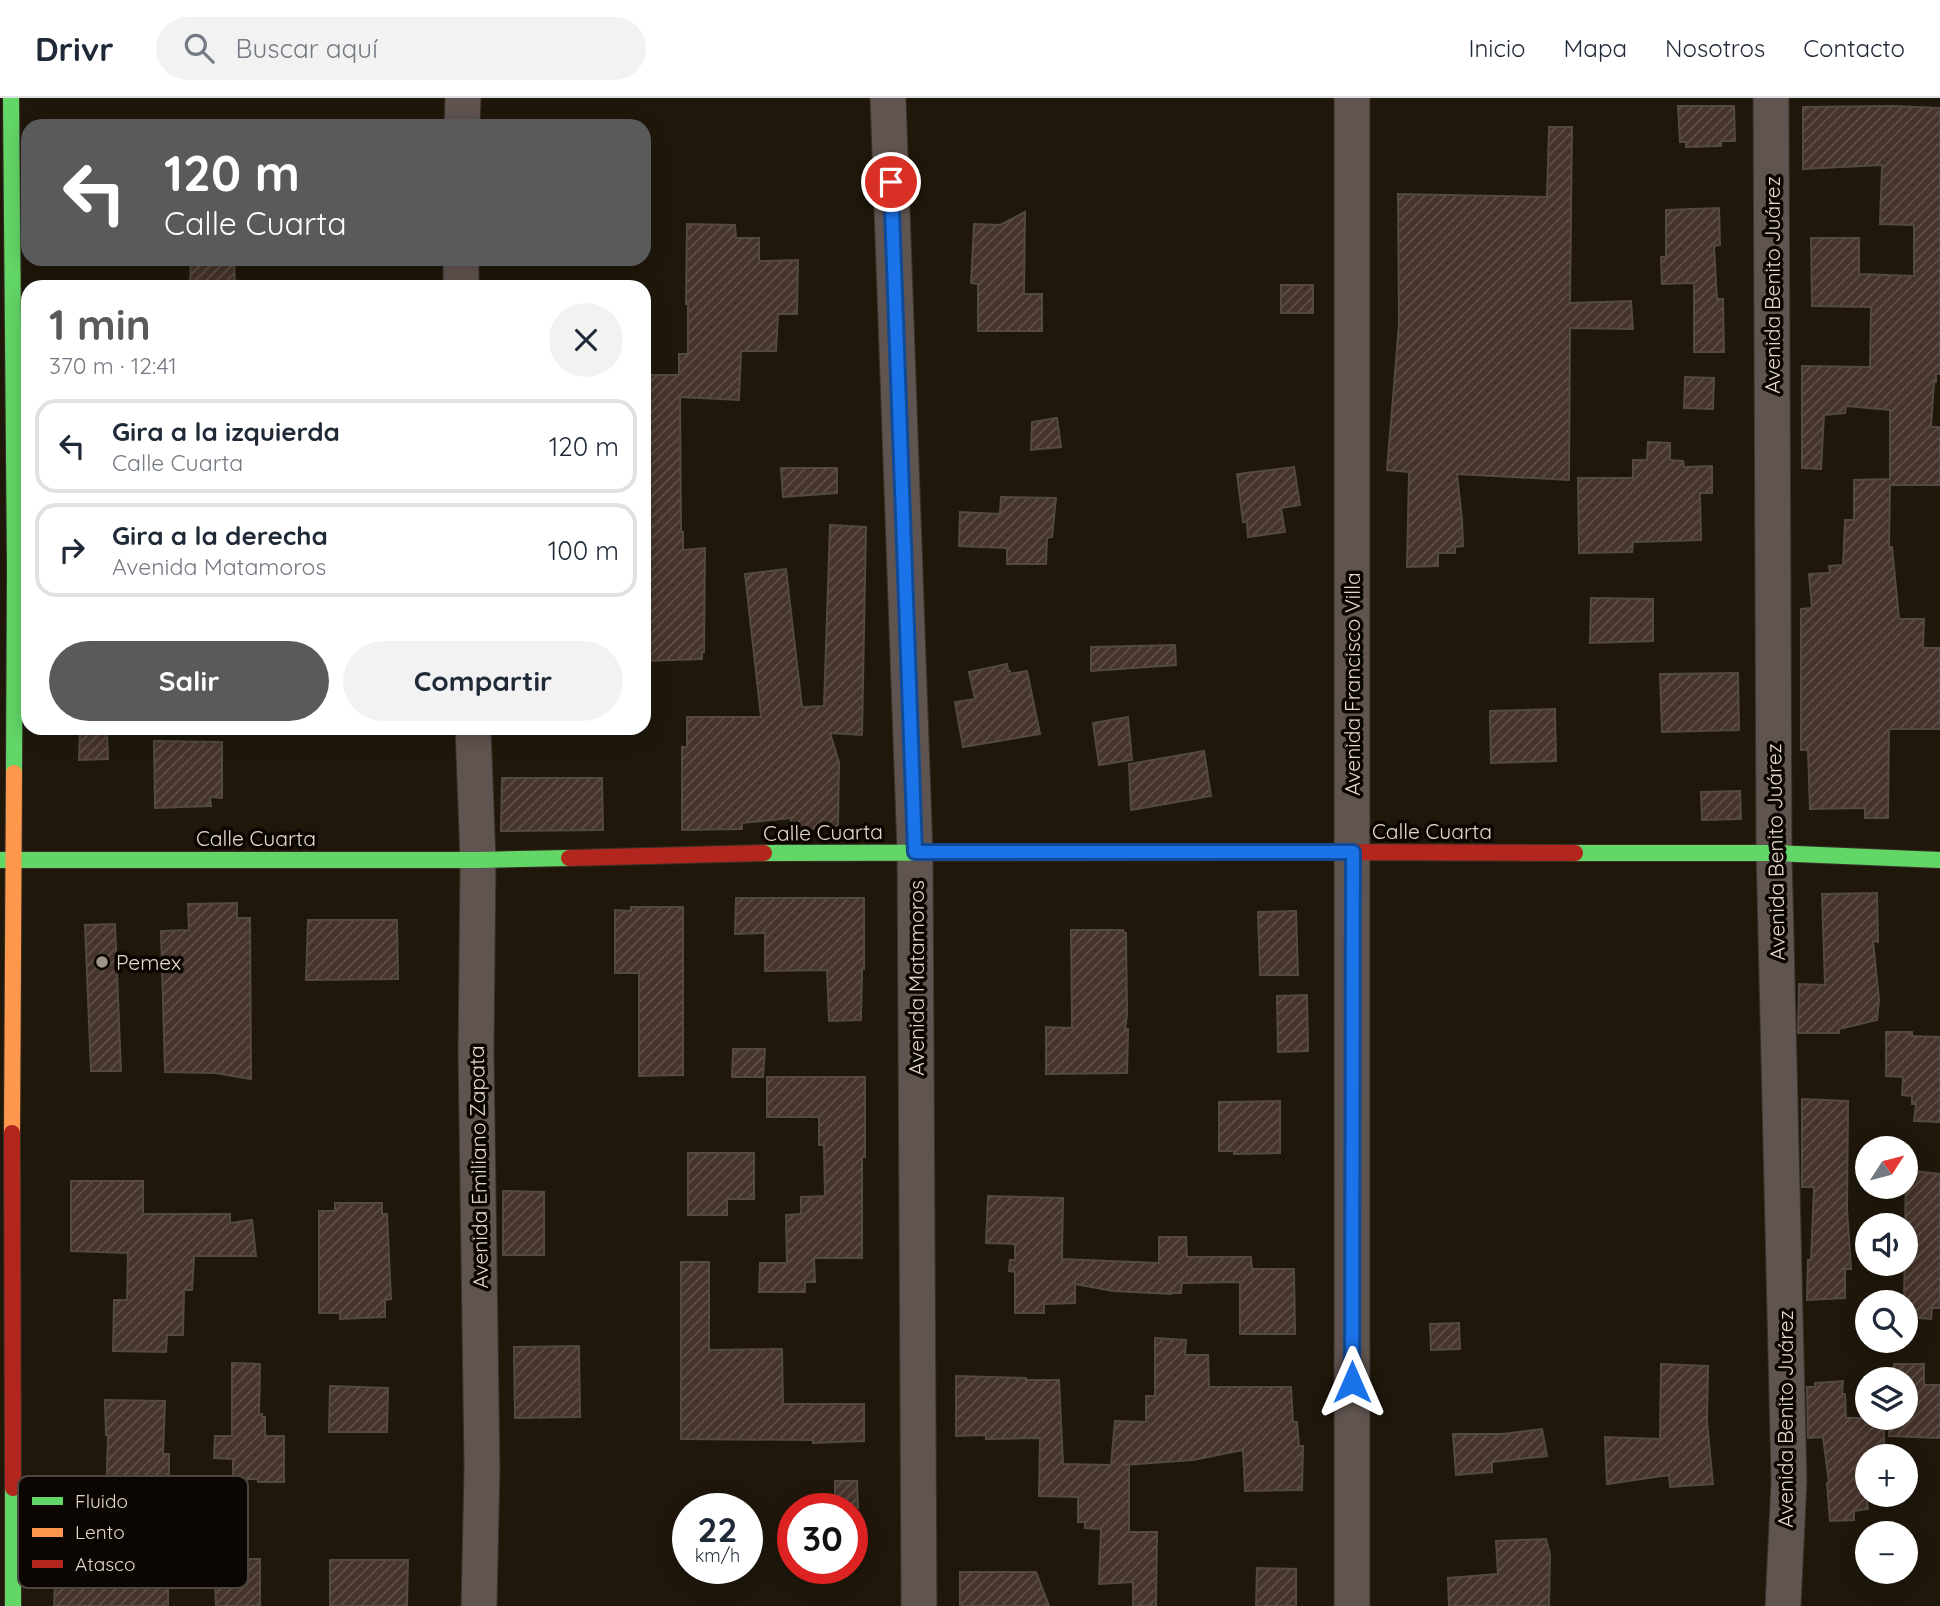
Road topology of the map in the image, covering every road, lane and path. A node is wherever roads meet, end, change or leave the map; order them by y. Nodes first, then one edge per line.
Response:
1 (11, 98) edge
2 (463, 98) edge
3 (888, 98) edge
4 (1352, 98) edge
5 (1771, 98) edge
6 (462, 119) edge
7 (6, 275) edge
8 (8, 567) edge
9 (473, 735) edge
10 (915, 852) junction
11 (1353, 852) junction
12 (1774, 853) junction
13 (7, 860) edge
14 (478, 860) junction
15 (1940, 860) edge
16 (6, 1129) edge
17 (7, 1416) edge
18 (13, 1606) edge
19 (479, 1606) edge
20 (919, 1606) edge
21 (1352, 1606) edge
22 (1783, 1606) edge

1 - 7 street
2 - 6 street
3 - 10 street, Avenida Matamoros
4 - 11 street, Avenida Francisco Villa
5 - 12 street, Avenida Benito Juárez
7 - 8 street
8 - 13 street
9 - 14 street, Avenida Emiliano Zapata
10 - 11 street, Calle Cuarta
10 - 14 street, Calle Cuarta
10 - 20 street, Avenida Matamoros
11 - 12 street, Calle Cuarta
11 - 21 street, Avenida Francisco Villa
12 - 15 street, Calle Cuarta
12 - 22 street, Avenida Benito Juárez
13 - 14 street, Calle Cuarta
13 - 16 street
14 - 19 street, Avenida Emiliano Zapata
16 - 17 street
17 - 18 street

